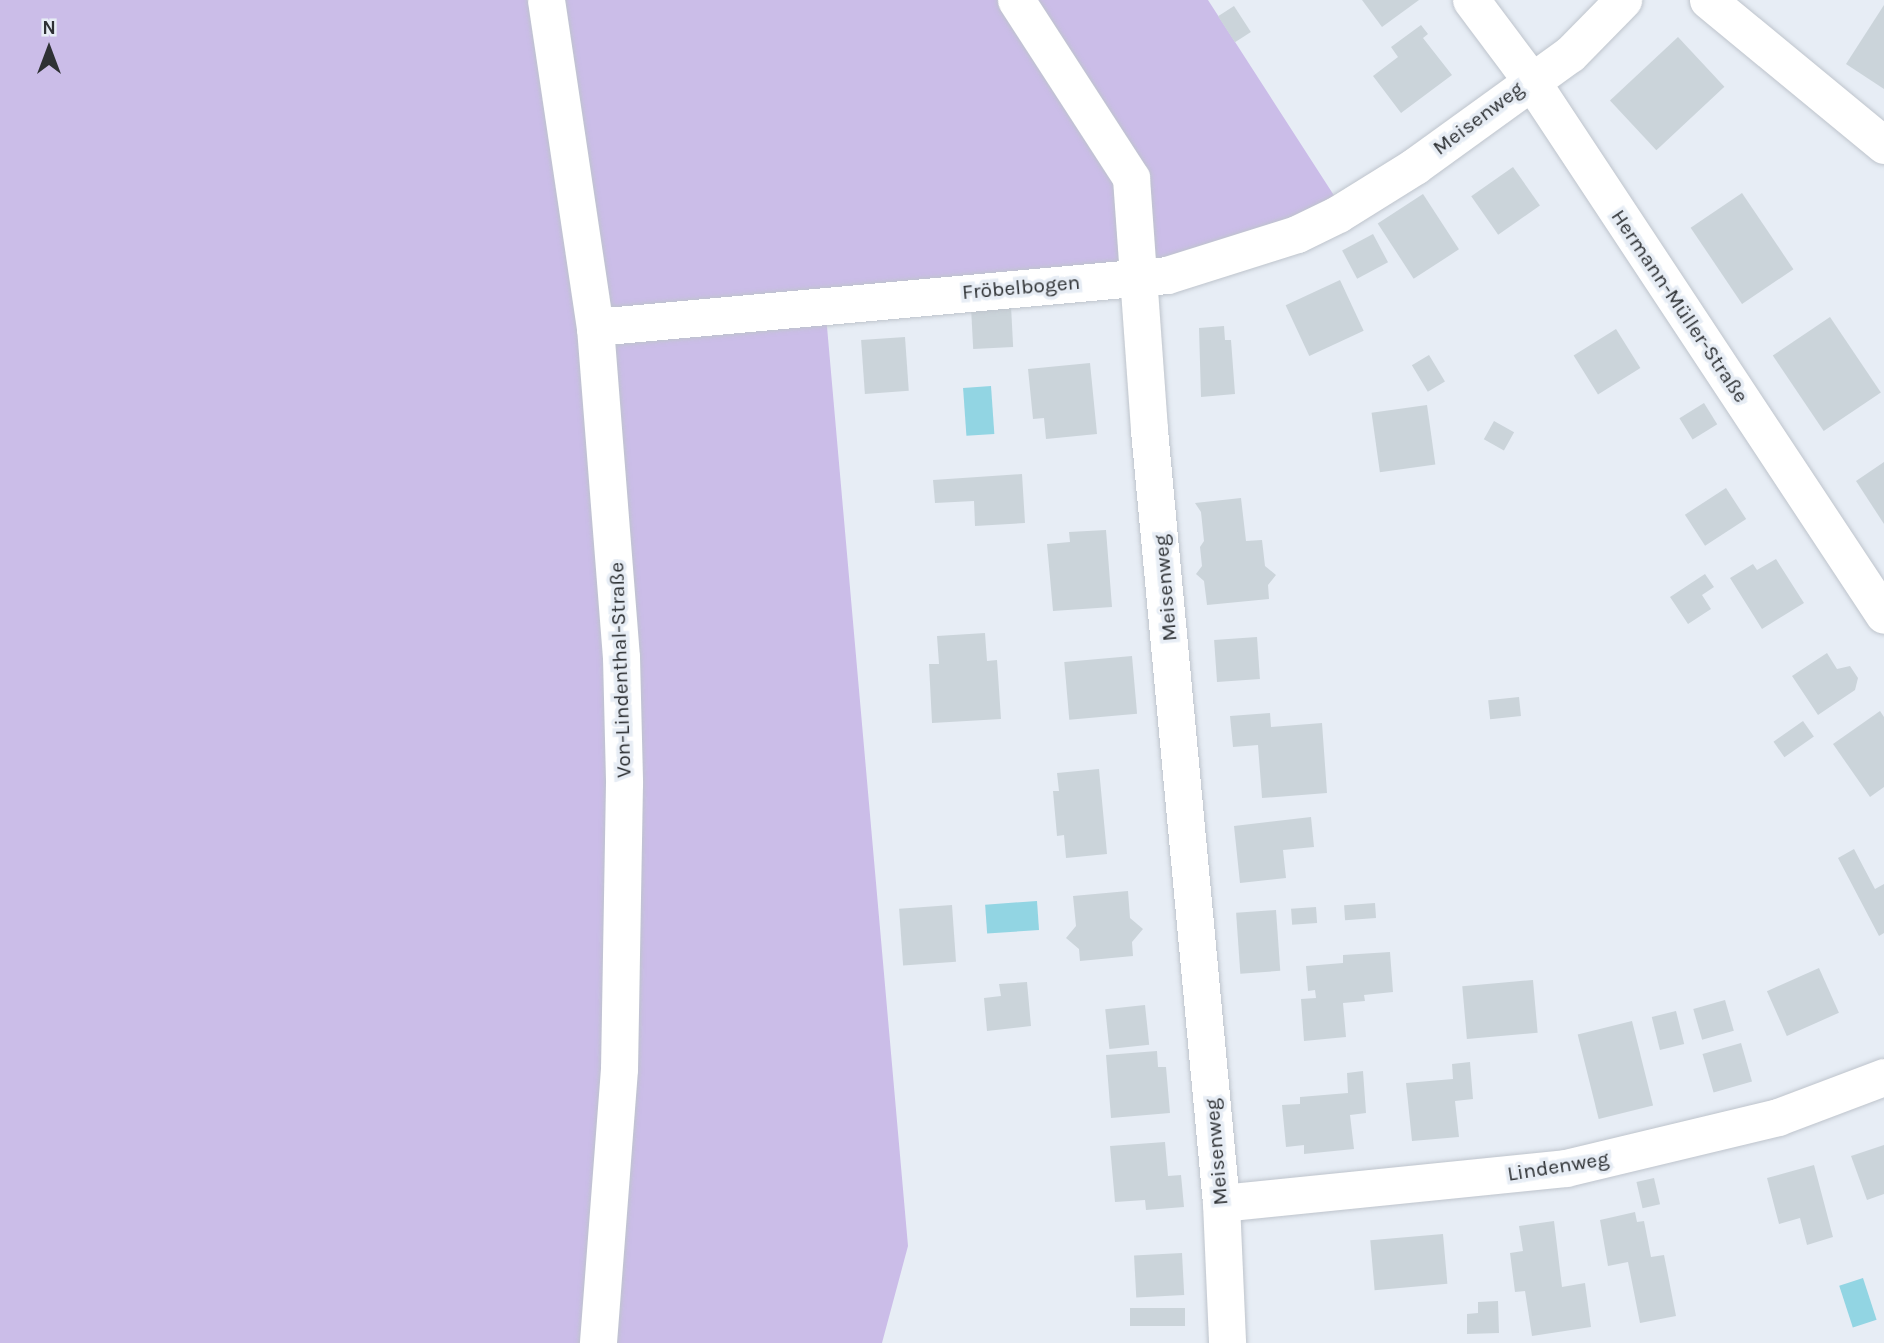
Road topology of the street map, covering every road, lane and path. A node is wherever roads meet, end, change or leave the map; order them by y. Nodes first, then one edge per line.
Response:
1 (546, 0) edge
2 (1016, 0) edge
3 (1471, 0) edge
4 (1623, 0) edge
5 (1708, 0) edge
6 (1530, 79) junction
7 (1884, 145) edge
8 (1137, 277) junction
9 (595, 327) junction
10 (1884, 615) edge
11 (1884, 1077) edge
12 (1221, 1203) junction
13 (598, 1343) edge
14 (1227, 1343) edge

1 - 9 street, Von-Lindenthal-Straße
2 - 8 street
3 - 6 street, Hermann-Müller-Straße
4 - 6 street, Meisenweg
5 - 7 street
6 - 8 street, Meisenweg
6 - 10 street, Hermann-Müller-Straße
8 - 9 street, Fröbelbogen
8 - 12 street, Meisenweg
9 - 13 street, Von-Lindenthal-Straße
11 - 12 street, Lindenweg
12 - 14 street, Meisenweg

